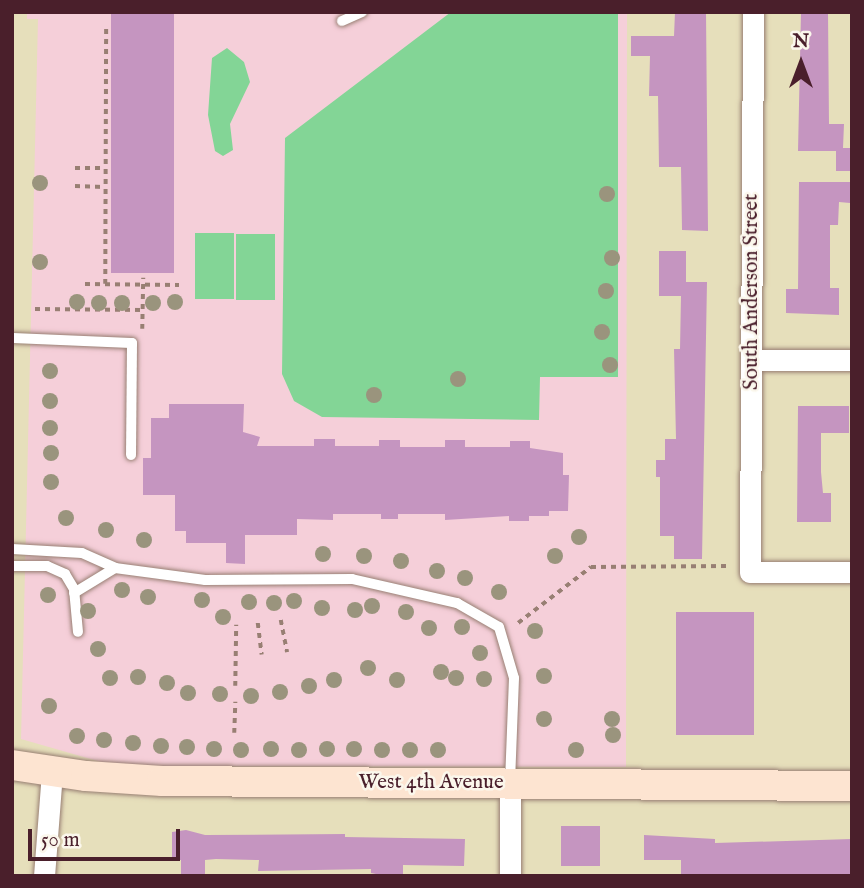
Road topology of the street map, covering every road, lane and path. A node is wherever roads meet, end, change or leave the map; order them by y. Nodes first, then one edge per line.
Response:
1 (362, 12) edge
2 (754, 12) edge
3 (342, 21) dead end
4 (106, 26) dead end
5 (75, 168) dead end
6 (105, 168) junction
7 (75, 187) dead end
8 (105, 187) junction
9 (143, 278) dead end
10 (85, 284) dead end
11 (105, 284) junction
12 (143, 285) junction
13 (179, 285) dead end
14 (35, 309) dead end
15 (143, 310) junction
16 (142, 329) dead end
17 (12, 338) edge
18 (752, 360) junction
19 (852, 360) edge
20 (131, 455) dead end
21 (12, 549) edge
22 (12, 566) edge
23 (727, 566) dead end
24 (115, 568) junction
25 (852, 572) edge
26 (74, 593) junction
27 (281, 620) dead end
28 (258, 623) dead end
29 (518, 623) dead end
30 (236, 625) dead end
31 (78, 632) dead end
32 (287, 652) dead end
33 (262, 654) dead end
34 (235, 686) dead end
35 (235, 702) dead end
36 (234, 733) dead end
37 (12, 765) edge
38 (52, 772) junction
39 (510, 784) junction
40 (852, 786) edge
41 (44, 876) edge
42 (510, 876) edge

1 - 3 lane
2 - 18 street, South Anderson Street
4 - 6 path
5 - 6 path
6 - 8 path
7 - 8 path
8 - 11 path
9 - 12 path
10 - 11 path
11 - 12 path
12 - 13 path
12 - 15 path
14 - 15 path
15 - 16 path
17 - 20 lane
18 - 19 street
18 - 25 street, South Anderson Street
21 - 24 lane
22 - 26 lane
23 - 29 path
24 - 26 lane
24 - 39 lane
26 - 31 lane
27 - 32 path
28 - 33 path
30 - 34 path
35 - 36 path
37 - 38 street, West 4th Avenue
38 - 39 street, West 4th Avenue
38 - 41 street
39 - 40 street, West 4th Avenue
39 - 42 street

